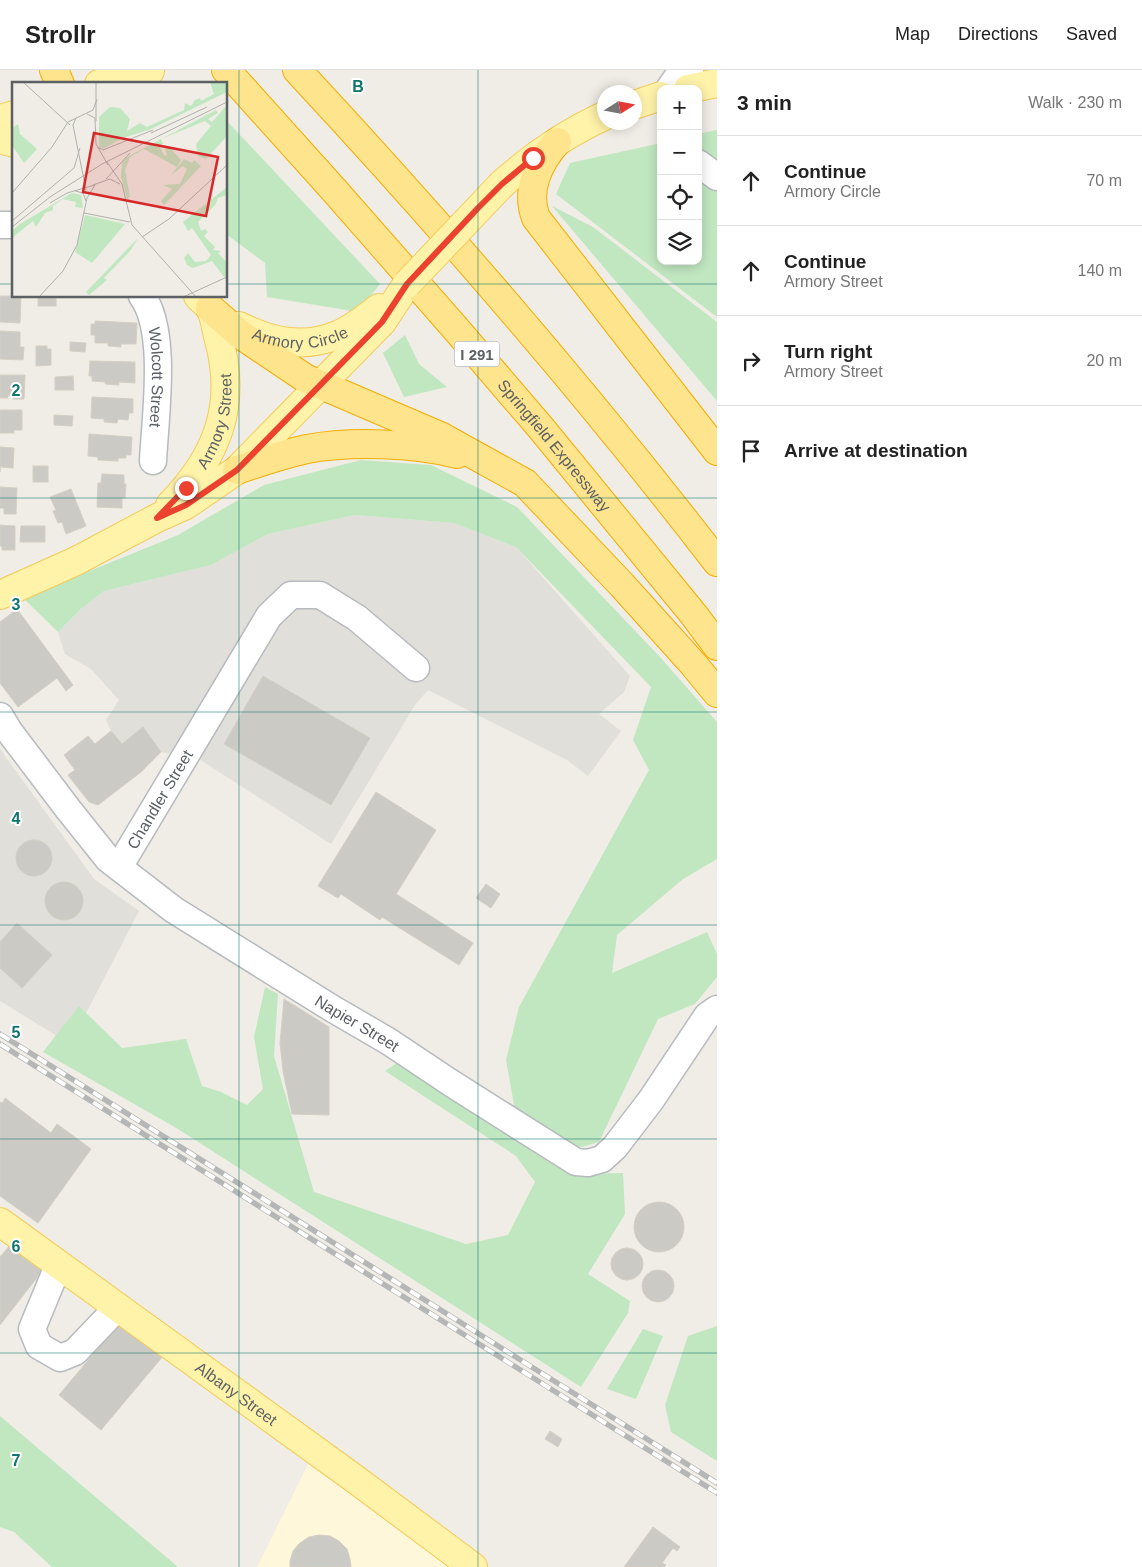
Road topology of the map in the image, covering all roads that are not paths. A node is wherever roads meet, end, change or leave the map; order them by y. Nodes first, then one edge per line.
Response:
1 (54, 70) edge
2 (226, 70) edge
3 (297, 70) edge
4 (690, 70) edge
5 (147, 75) edge
6 (59, 82) edge
7 (104, 82) edge
8 (717, 83) edge
9 (672, 85) edge
10 (702, 86) edge
11 (657, 97) edge
12 (642, 102) edge
13 (597, 120) edge
14 (0, 138) edge
15 (12, 142) edge
16 (557, 142) junction
17 (702, 166) edge
18 (717, 177) edge
19 (143, 298) edge
20 (209, 307) edge
21 (383, 311) junction
22 (320, 386) junction
23 (717, 451) edge
24 (153, 461) dead end
25 (488, 462) junction
26 (237, 470) junction
27 (157, 518) junction
28 (717, 562) edge
29 (0, 595) edge
30 (717, 646) edge
31 (416, 668) dead end
32 (717, 693) edge
33 (0, 716) edge
34 (119, 867) junction
35 (717, 1009) edge
36 (0, 1222) edge
37 (58, 1266) junction
38 (118, 1307) junction
39 (473, 1567) edge

1 - 6 highway
2 - 30 highway, Springfield Expressway / I 291
3 - 28 highway
4 - 9 street
5 - 7 main road
8 - 10 main road
11 - 12 main road
13 - 16 main road
14 - 15 main road
16 - 21 main road, Armory Street, bridge
16 - 23 highway
17 - 18 street
19 - 24 street, Wolcott Street
20 - 21 main road, Armory Circle
20 - 22 highway
20 - 27 main road, Armory Street
21 - 22 main road, Armory Street
22 - 25 highway
22 - 26 main road, Armory Street
25 - 26 highway
25 - 32 highway
26 - 27 main road, Armory Street
27 - 29 main road, Armory Street
31 - 34 street, Chandler Street
33 - 34 street, Napier Street
34 - 35 street, Napier Street
36 - 37 main road, Albany Street
37 - 38 main road, Albany Street
37 - 38 street
38 - 39 main road, Albany Street

